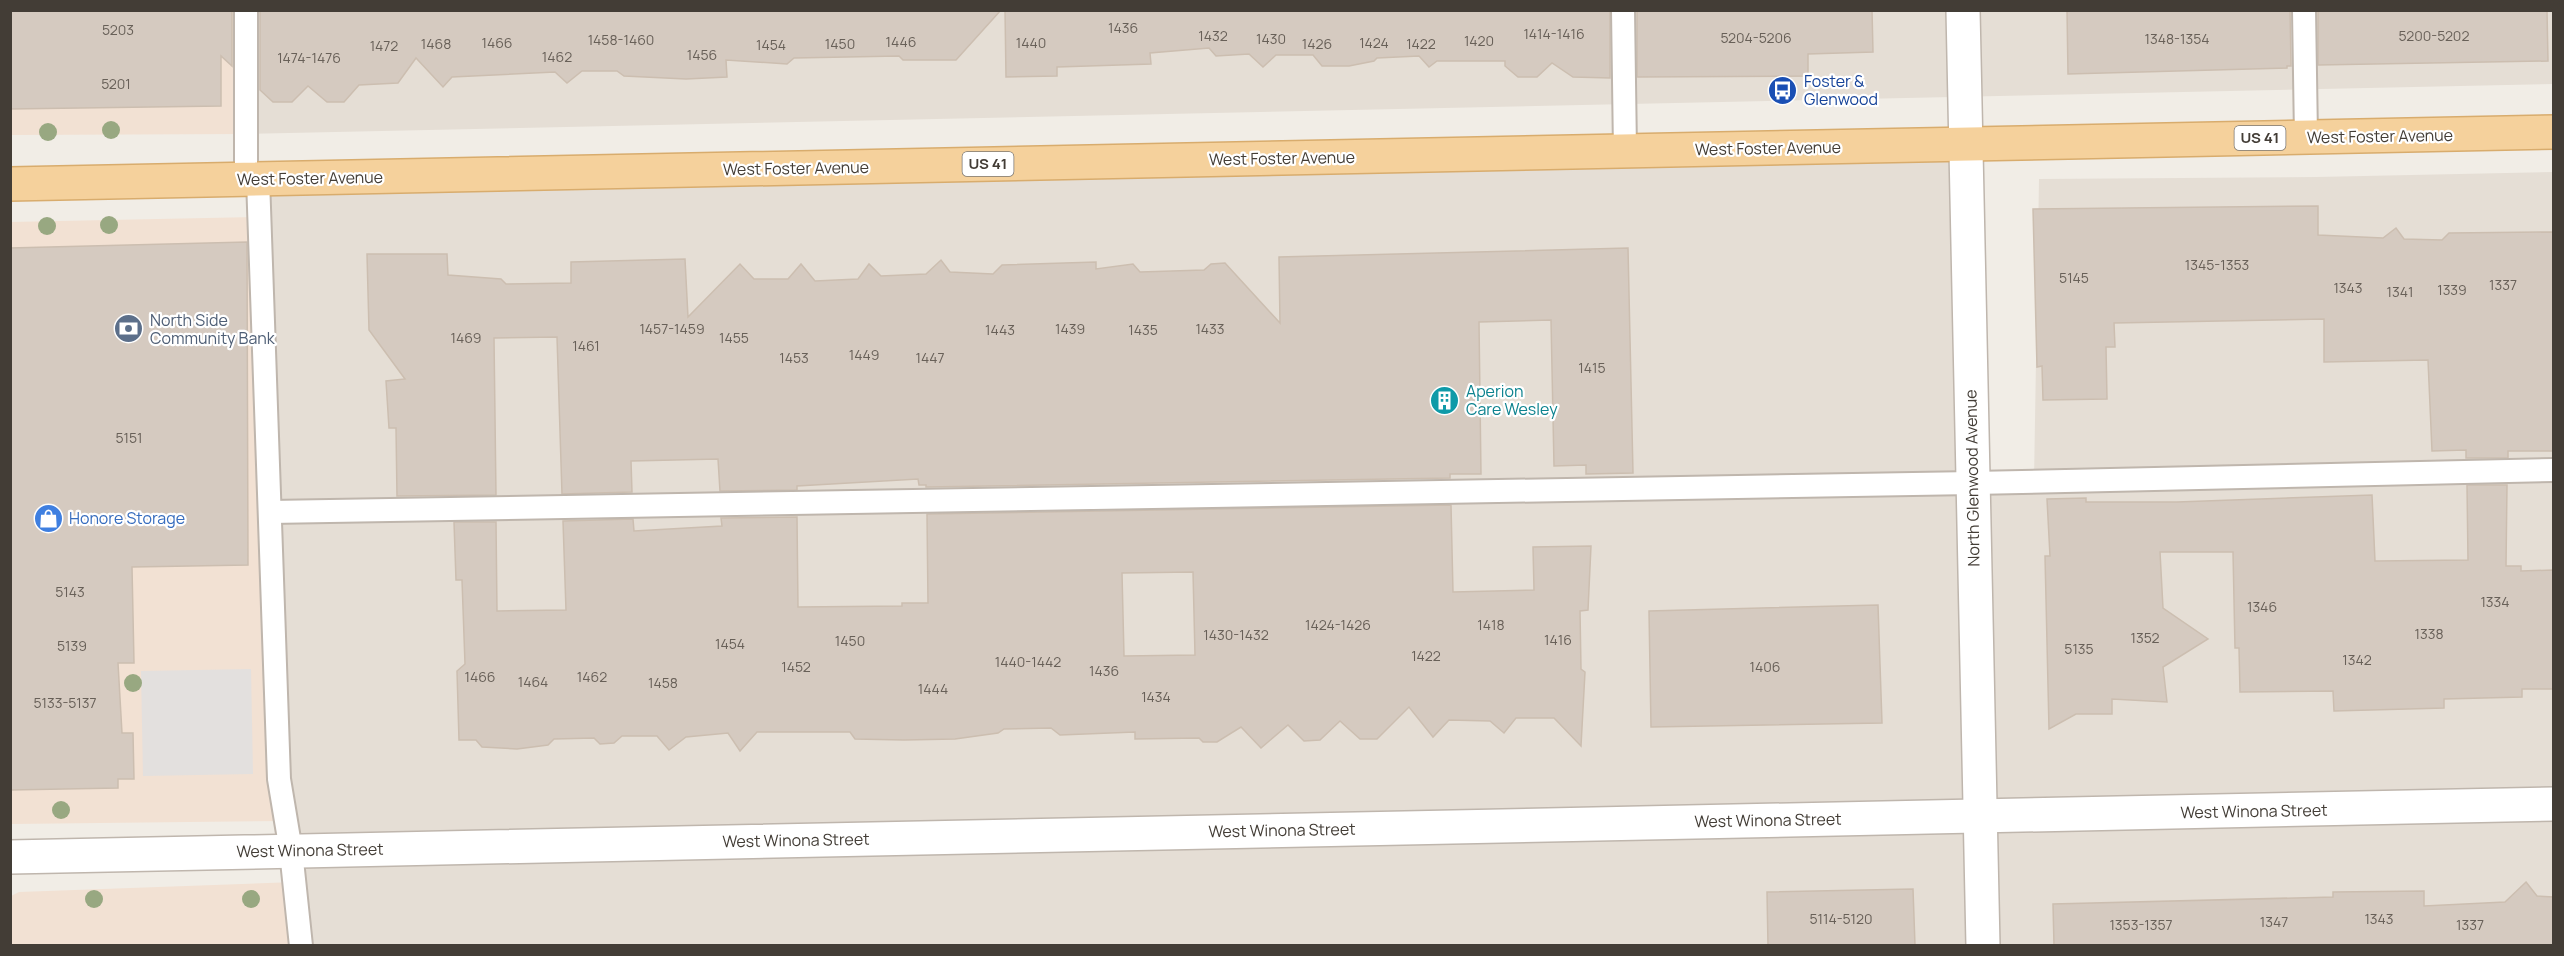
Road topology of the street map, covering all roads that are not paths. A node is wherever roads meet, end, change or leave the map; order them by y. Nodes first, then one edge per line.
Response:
1 (246, 10) edge
2 (1623, 10) edge
3 (1963, 10) edge
4 (2304, 10) edge
5 (2553, 132) edge
6 (2306, 137) junction
7 (1966, 145) junction
8 (1625, 152) junction
9 (252, 179) junction
10 (10, 184) edge
11 (2553, 470) edge
12 (1973, 483) junction
13 (270, 512) junction
14 (2553, 804) edge
15 (1980, 816) junction
16 (291, 851) junction
17 (10, 857) edge
18 (301, 945) edge
19 (1983, 945) edge

1 - 9 lane
2 - 8 lane
3 - 7 street, North Glenwood Avenue
4 - 6 lane
5 - 6 main road, West Foster Avenue / US 41
6 - 7 main road, West Foster Avenue / US 41
7 - 8 main road, West Foster Avenue / US 41
7 - 12 street, North Glenwood Avenue
8 - 9 main road, West Foster Avenue / US 41
9 - 10 main road, West Foster Avenue / US 41
9 - 13 lane
11 - 12 lane
12 - 13 lane
12 - 15 street, North Glenwood Avenue
13 - 16 lane
14 - 15 street, West Winona Street
15 - 16 street, West Winona Street
15 - 19 street, North Glenwood Avenue
16 - 17 street, West Winona Street
16 - 18 lane

